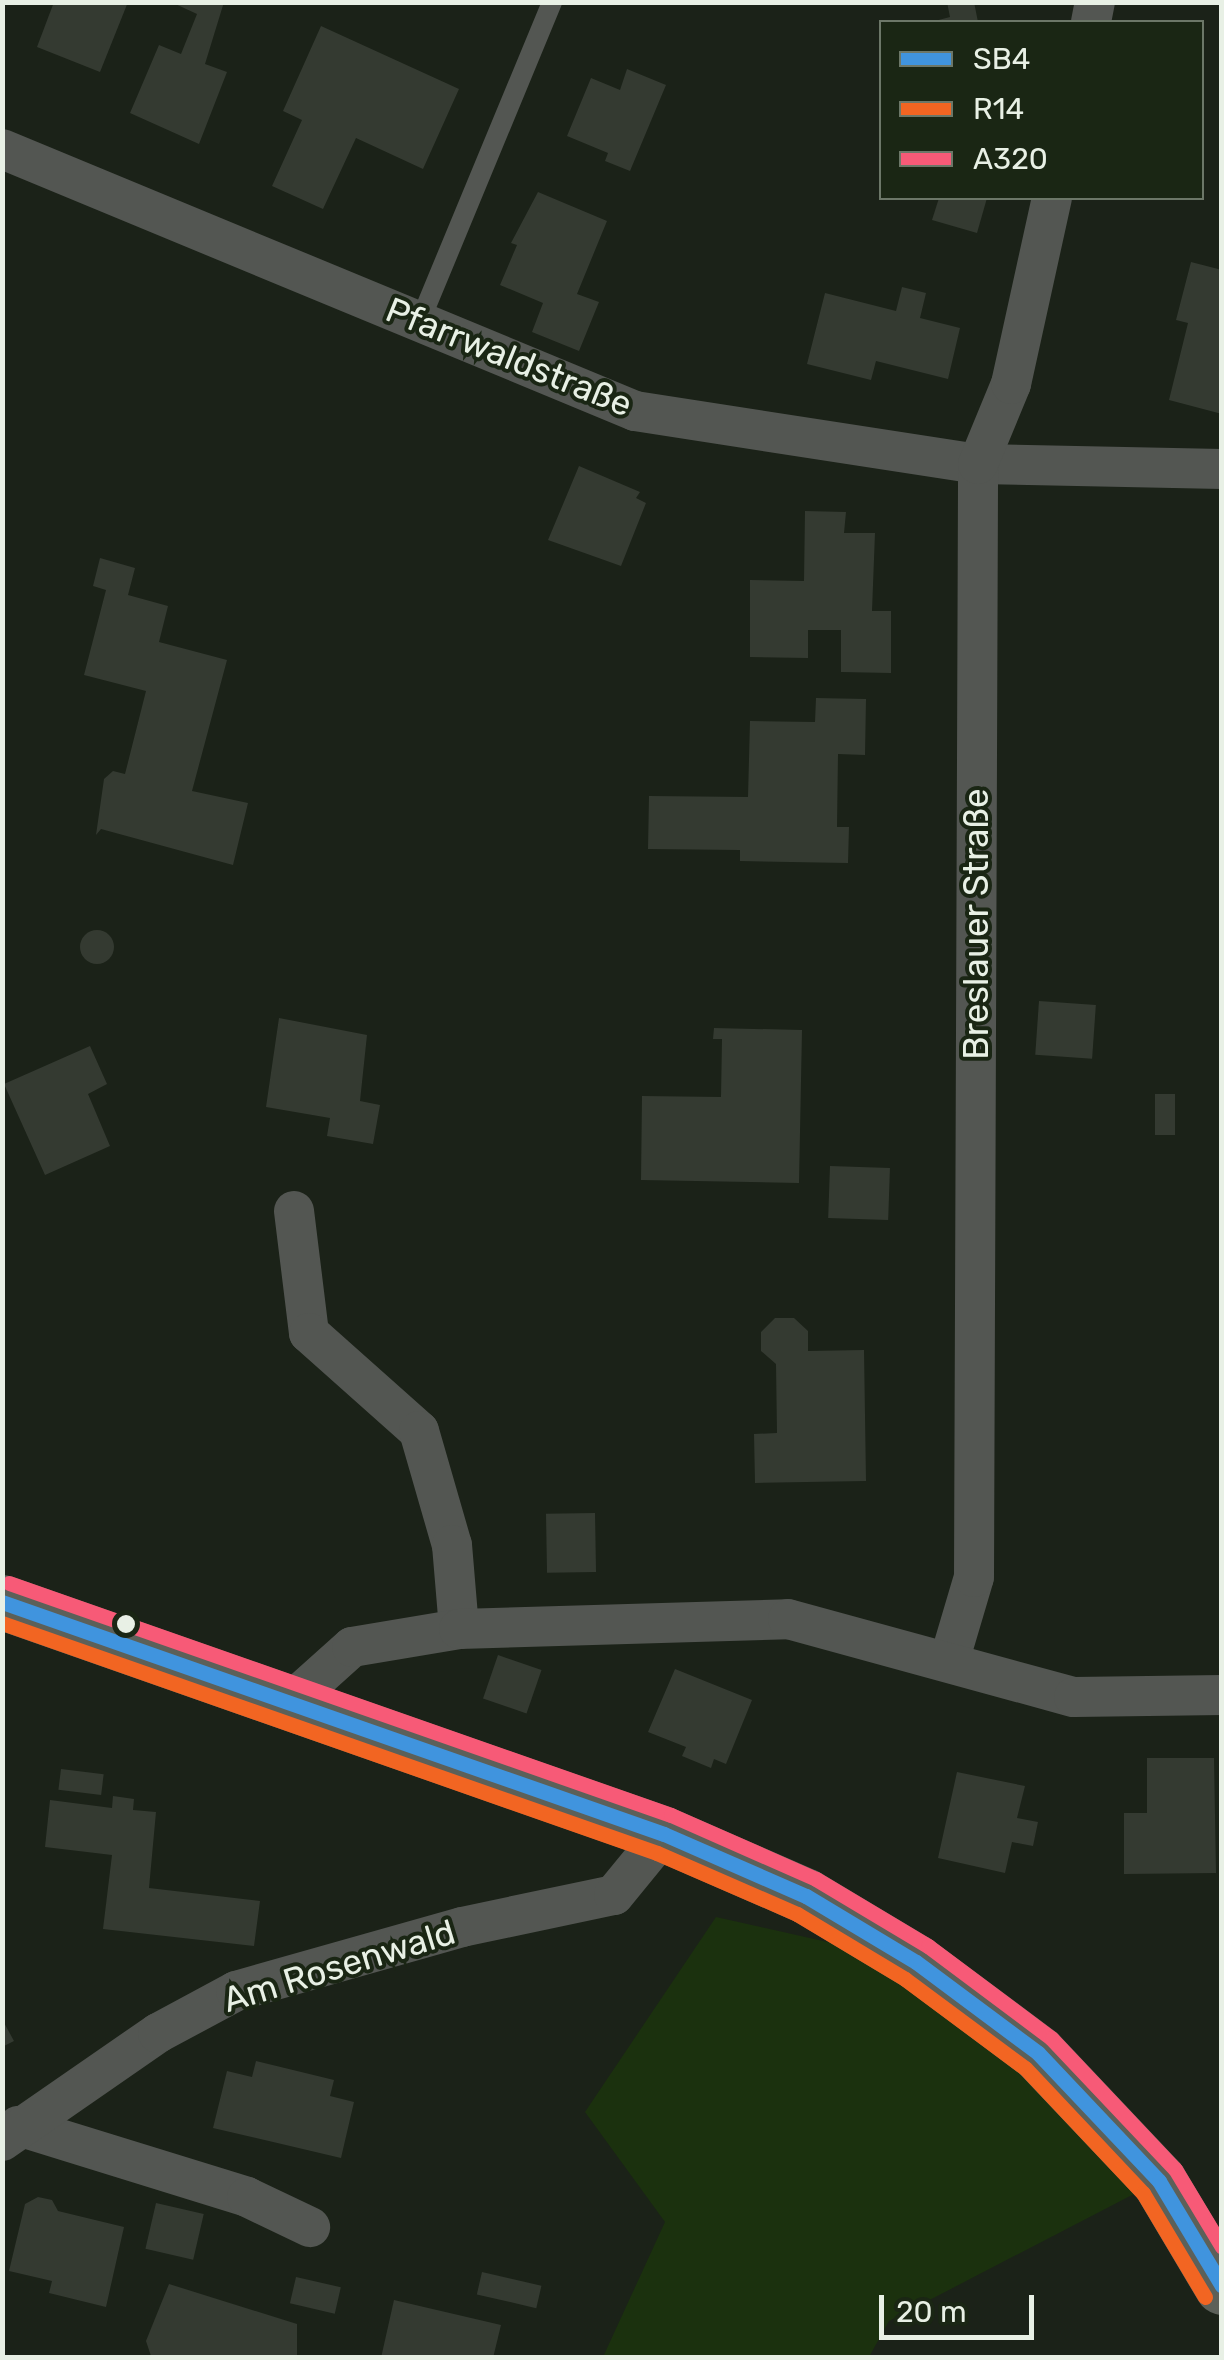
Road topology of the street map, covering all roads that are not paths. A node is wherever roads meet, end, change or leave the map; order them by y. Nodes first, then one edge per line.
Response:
1 (552, 2) edge
2 (2, 149) edge
3 (1052, 200) edge
4 (420, 321) junction
5 (978, 464) junction
6 (1222, 469) edge
7 (294, 1211) dead end
8 (2, 1602) edge
9 (459, 1629) junction
10 (950, 1658) junction
11 (1222, 1694) edge
12 (294, 1699) junction
13 (664, 1834) junction
14 (10, 2134) edge
15 (310, 2227) dead end
16 (1222, 2287) edge

1 - 4 lane
2 - 4 street, Pfarrwaldstraße
3 - 5 street, Breslauer Straße
4 - 5 street, Pfarrwaldstraße
5 - 6 street, Pfarrwaldstraße
5 - 10 street, Breslauer Straße
7 - 9 street
8 - 12 main road
9 - 10 street
9 - 12 street
10 - 11 street
12 - 13 main road
13 - 14 street, Am Rosenwald
13 - 16 main road
14 - 15 street, Am Rosenwald

